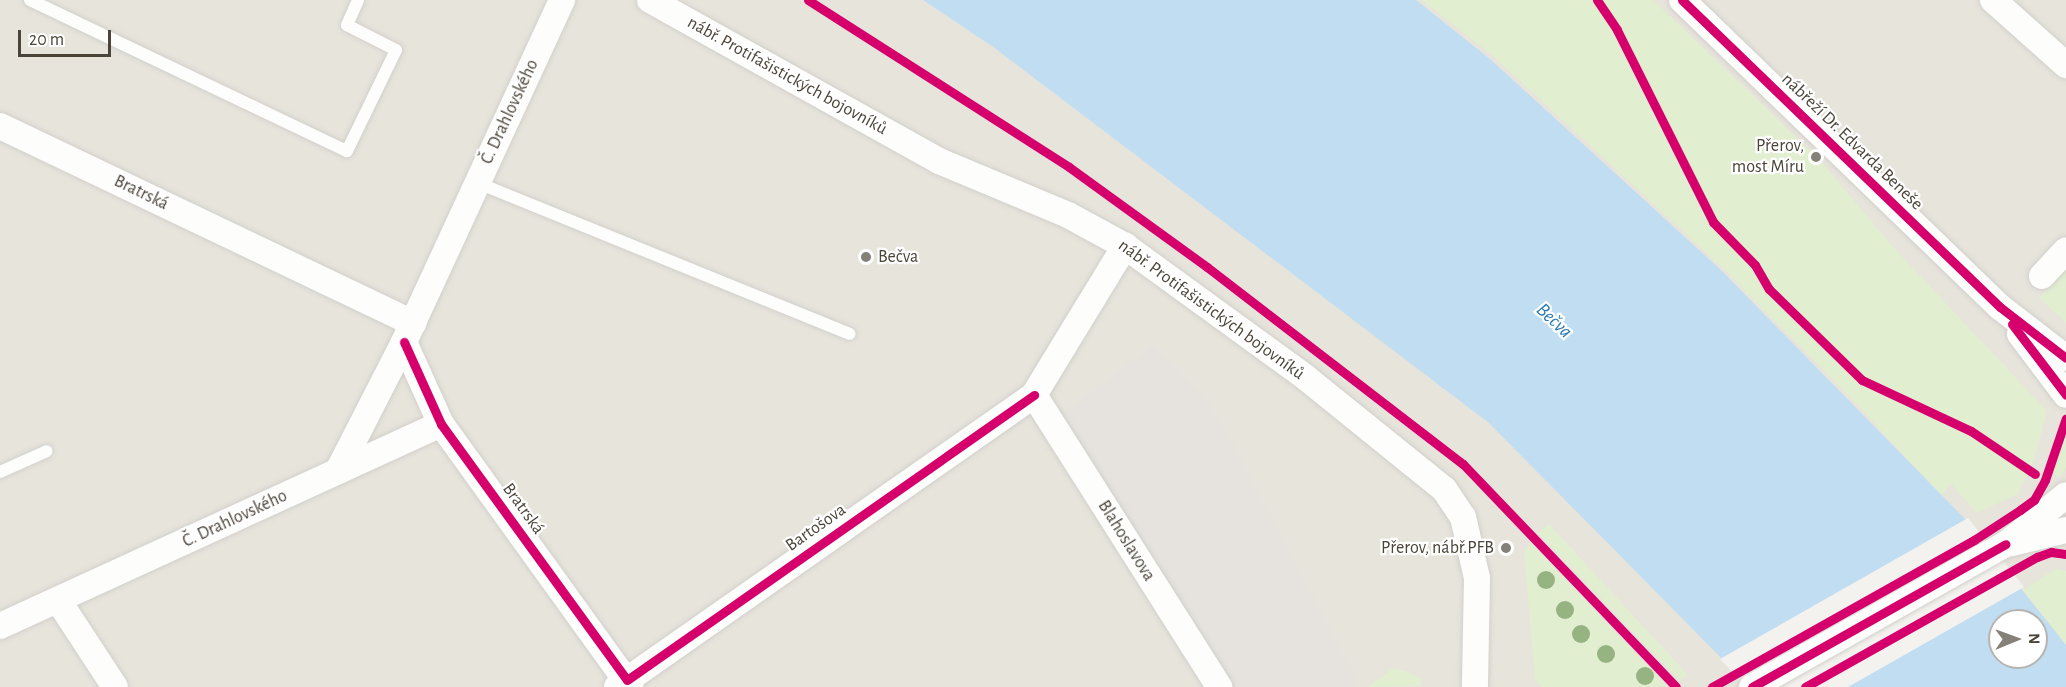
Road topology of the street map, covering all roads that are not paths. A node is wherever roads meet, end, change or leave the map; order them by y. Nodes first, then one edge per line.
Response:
1 (30, 0) edge
2 (358, 0) edge
3 (562, 0) edge
4 (650, 0) edge
5 (1682, 0) edge
6 (1993, 0) edge
7 (2066, 65) edge
8 (0, 126) edge
9 (477, 183) junction
10 (1125, 246) junction
11 (2066, 250) edge
12 (2042, 276) dead end
13 (2000, 308) junction
14 (408, 332) junction
15 (850, 334) dead end
16 (2066, 358) edge
17 (1034, 395) junction
18 (2066, 396) edge
19 (441, 424) junction
20 (46, 451) dead end
21 (338, 471) junction
22 (0, 472) edge
23 (2066, 495) edge
24 (2066, 530) edge
25 (2006, 544) junction
26 (58, 600) junction
27 (0, 626) edge
28 (625, 685) edge
29 (114, 687) edge
30 (1219, 687) edge
31 (1475, 687) edge
32 (1752, 687) edge

1 - 2 lane
3 - 9 street, Č. Drahlovského
4 - 10 street, nábř. Protifašistických bojovníků
5 - 13 street, nábřeží Dr. Edvarda Beneše
6 - 7 street
8 - 14 street, Bratrská
9 - 14 street, Č. Drahlovského
9 - 15 lane
10 - 17 street, Bartošova
10 - 31 street, nábř. Protifašistických bojovníků
11 - 12 street
13 - 16 street, nábřeží Dr. Edvarda Beneše
13 - 18 street, nábřeží Dr. Edvarda Beneše
14 - 19 street, Bratrská
14 - 21 street, Č. Drahlovského
17 - 28 street, Bartošova
17 - 30 street, Blahoslavova
19 - 21 street
19 - 28 street, Bratrská
20 - 22 lane
21 - 26 street, Č. Drahlovského
23 - 25 street
24 - 25 street
25 - 32 street
26 - 27 street, Č. Drahlovského
26 - 29 street

